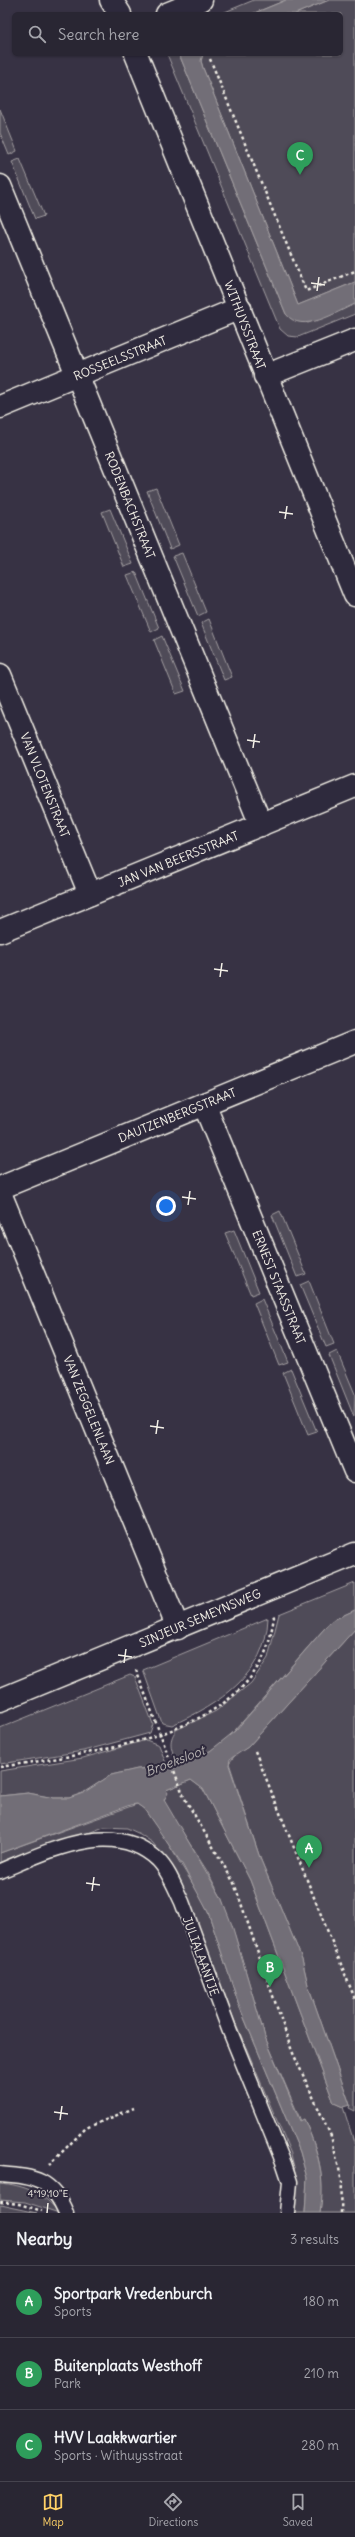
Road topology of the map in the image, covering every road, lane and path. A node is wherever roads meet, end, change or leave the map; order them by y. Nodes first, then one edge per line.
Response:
1 (111, 0) edge
2 (201, 0) edge
3 (119, 12) edge
4 (172, 12) edge
5 (137, 56) edge
6 (210, 59) dead end
7 (0, 186) edge
8 (355, 271) edge
9 (240, 308) junction
10 (355, 340) edge
11 (77, 376) junction
12 (265, 376) junction
13 (0, 407) edge
14 (355, 595) edge
15 (0, 675) edge
16 (355, 786) edge
17 (261, 825) junction
18 (90, 894) junction
19 (0, 931) edge
20 (355, 1042) edge
21 (204, 1104) junction
22 (0, 1188) edge
23 (0, 1193) edge
24 (355, 1471) edge
25 (355, 1554) edge
26 (264, 1592) junction
27 (178, 1628) junction
28 (128, 1648) junction
29 (0, 1700) edge
30 (160, 1734) junction
31 (255, 1751) dead end
32 (0, 1767) edge
33 (0, 1871) edge
34 (355, 1999) edge
35 (134, 2108) dead end
36 (0, 2174) edge
37 (40, 2180) junction
38 (0, 2202) edge
39 (49, 2213) edge
40 (66, 2213) edge
41 (287, 2213) edge
42 (341, 2213) edge

1 - 3 street
2 - 4 street
5 - 9 street, WITHUYSSTRAAT
6 - 8 path
7 - 11 street, RODENBACHSTRAAT
9 - 11 street, ROSSEELSSTRAAT
9 - 12 street, WITHUYSSTRAAT
10 - 12 street
11 - 13 street, ROSSEELSSTRAAT
11 - 17 street, RODENBACHSTRAAT
12 - 14 street, WITHUYSSTRAAT
15 - 18 street, VAN VLOTENSTRAAT
16 - 17 street, JAN VAN BEERSSTRAAT
17 - 18 street, JAN VAN BEERSSTRAAT
18 - 19 street, JAN VAN BEERSSTRAAT
20 - 21 street, DAUTZENBERGSTRAAT
21 - 22 street, DAUTZENBERGSTRAAT
21 - 24 street, ERNEST STAASSTRAAT
23 - 27 street, VAN ZEGGELENLAAN
25 - 26 street, SINJEUR SEMEYNSWEG
26 - 27 street, SINJEUR SEMEYNSWEG
26 - 30 path
27 - 28 street, SINJEUR SEMEYNSWEG
28 - 29 street, SINJEUR SEMEYNSWEG
28 - 30 path
30 - 32 path
30 - 42 path
31 - 34 path
33 - 41 lane, JULIALAANTJE
35 - 37 path
36 - 37 lane
37 - 40 lane
38 - 39 path

